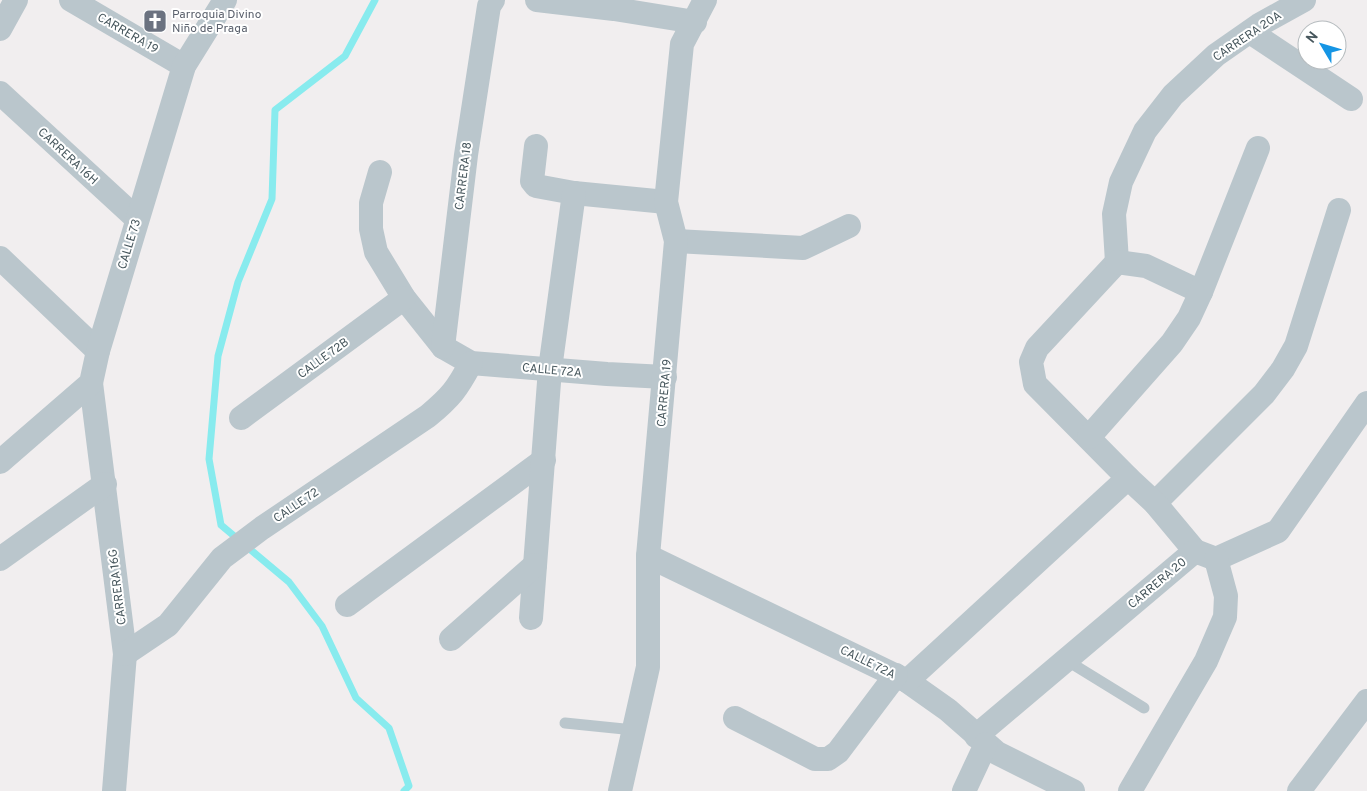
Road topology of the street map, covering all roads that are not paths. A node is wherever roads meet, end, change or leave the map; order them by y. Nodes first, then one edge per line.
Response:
1 (16, 0) edge
2 (71, 0) edge
3 (225, 0) edge
4 (537, 0) edge
5 (705, 0) edge
6 (1304, 0) edge
7 (491, 3) edge
8 (615, 4) edge
9 (695, 22) junction
10 (0, 29) edge
11 (1250, 32) junction
12 (184, 66) junction
13 (0, 93) edge
14 (1351, 99) dead end
15 (536, 146) dead end
16 (1258, 148) dead end
17 (380, 172) dead end
18 (574, 193) junction
19 (666, 202) junction
20 (1338, 210) dead end
21 (137, 220) junction
22 (849, 226) dead end
23 (676, 241) junction
24 (0, 258) edge
25 (1117, 262) junction
26 (1201, 292) junction
27 (404, 298) junction
28 (443, 347) junction
29 (98, 351) junction
30 (471, 363) junction
31 (550, 369) junction
32 (665, 377) junction
33 (91, 383) junction
34 (1367, 403) edge
35 (242, 418) dead end
36 (1088, 437) junction
37 (544, 460) junction
38 (0, 462) edge
39 (1128, 478) junction
40 (105, 484) junction
41 (1155, 503) junction
42 (1205, 555) junction
43 (648, 556) junction
44 (0, 559) edge
45 (535, 565) junction
46 (347, 604) dead end
47 (531, 618) dead end
48 (450, 639) dead end
49 (125, 654) junction
50 (1066, 660) junction
51 (902, 678) junction
52 (1367, 701) edge
53 (1144, 708) dead end
54 (735, 718) dead end
55 (565, 723) dead end
56 (634, 730) junction
57 (981, 740) junction
58 (114, 791) edge
59 (620, 791) edge
60 (964, 791) edge
61 (1074, 791) edge
62 (1130, 791) edge
63 (1299, 791) edge

1 - 10 street
2 - 12 street, CARRERA 19
3 - 12 street, CALLE 73
4 - 8 street
5 - 9 street, CARRERA 19
6 - 11 street, CARRERA 20A
7 - 28 street, CARRERA 18
8 - 9 street
9 - 19 street, CARRERA 19
11 - 14 street
11 - 25 street, CARRERA 20A
12 - 21 street, CALLE 73
13 - 21 street, CARRERA 16H
15 - 18 street
16 - 26 street
17 - 27 street
18 - 19 street
18 - 31 street
19 - 23 street, CARRERA 19
20 - 41 street
21 - 29 street, CALLE 73
22 - 23 street
23 - 32 street, CARRERA 19
24 - 29 street
25 - 26 street
25 - 36 street
26 - 36 street
27 - 28 street
27 - 35 street, CALLE 72B
28 - 30 street, CALLE 72A
29 - 33 street, CALLE 73
30 - 31 street, CALLE 72A
30 - 49 street, CALLE 72
31 - 32 street, CALLE 72A
31 - 37 street
32 - 43 street, CARRERA 19
33 - 38 street
33 - 40 street, CARRERA 16G
34 - 42 street, CARRERA 20
36 - 39 street
37 - 45 street
37 - 46 street
39 - 41 street
39 - 51 street
40 - 44 street
40 - 49 street, CARRERA 16G
41 - 42 street
42 - 50 street, CARRERA 20
42 - 62 street
43 - 51 street, CALLE 72A
43 - 56 street, CARRERA 19
45 - 47 street
45 - 48 street
49 - 58 street, CARRERA 16G
50 - 53 lane
50 - 57 street, CARRERA 20
51 - 54 street
51 - 57 street, CALLE 72A
52 - 63 street
55 - 56 lane
56 - 59 street, CARRERA 19
57 - 60 street
57 - 61 street, CALLE 72A

